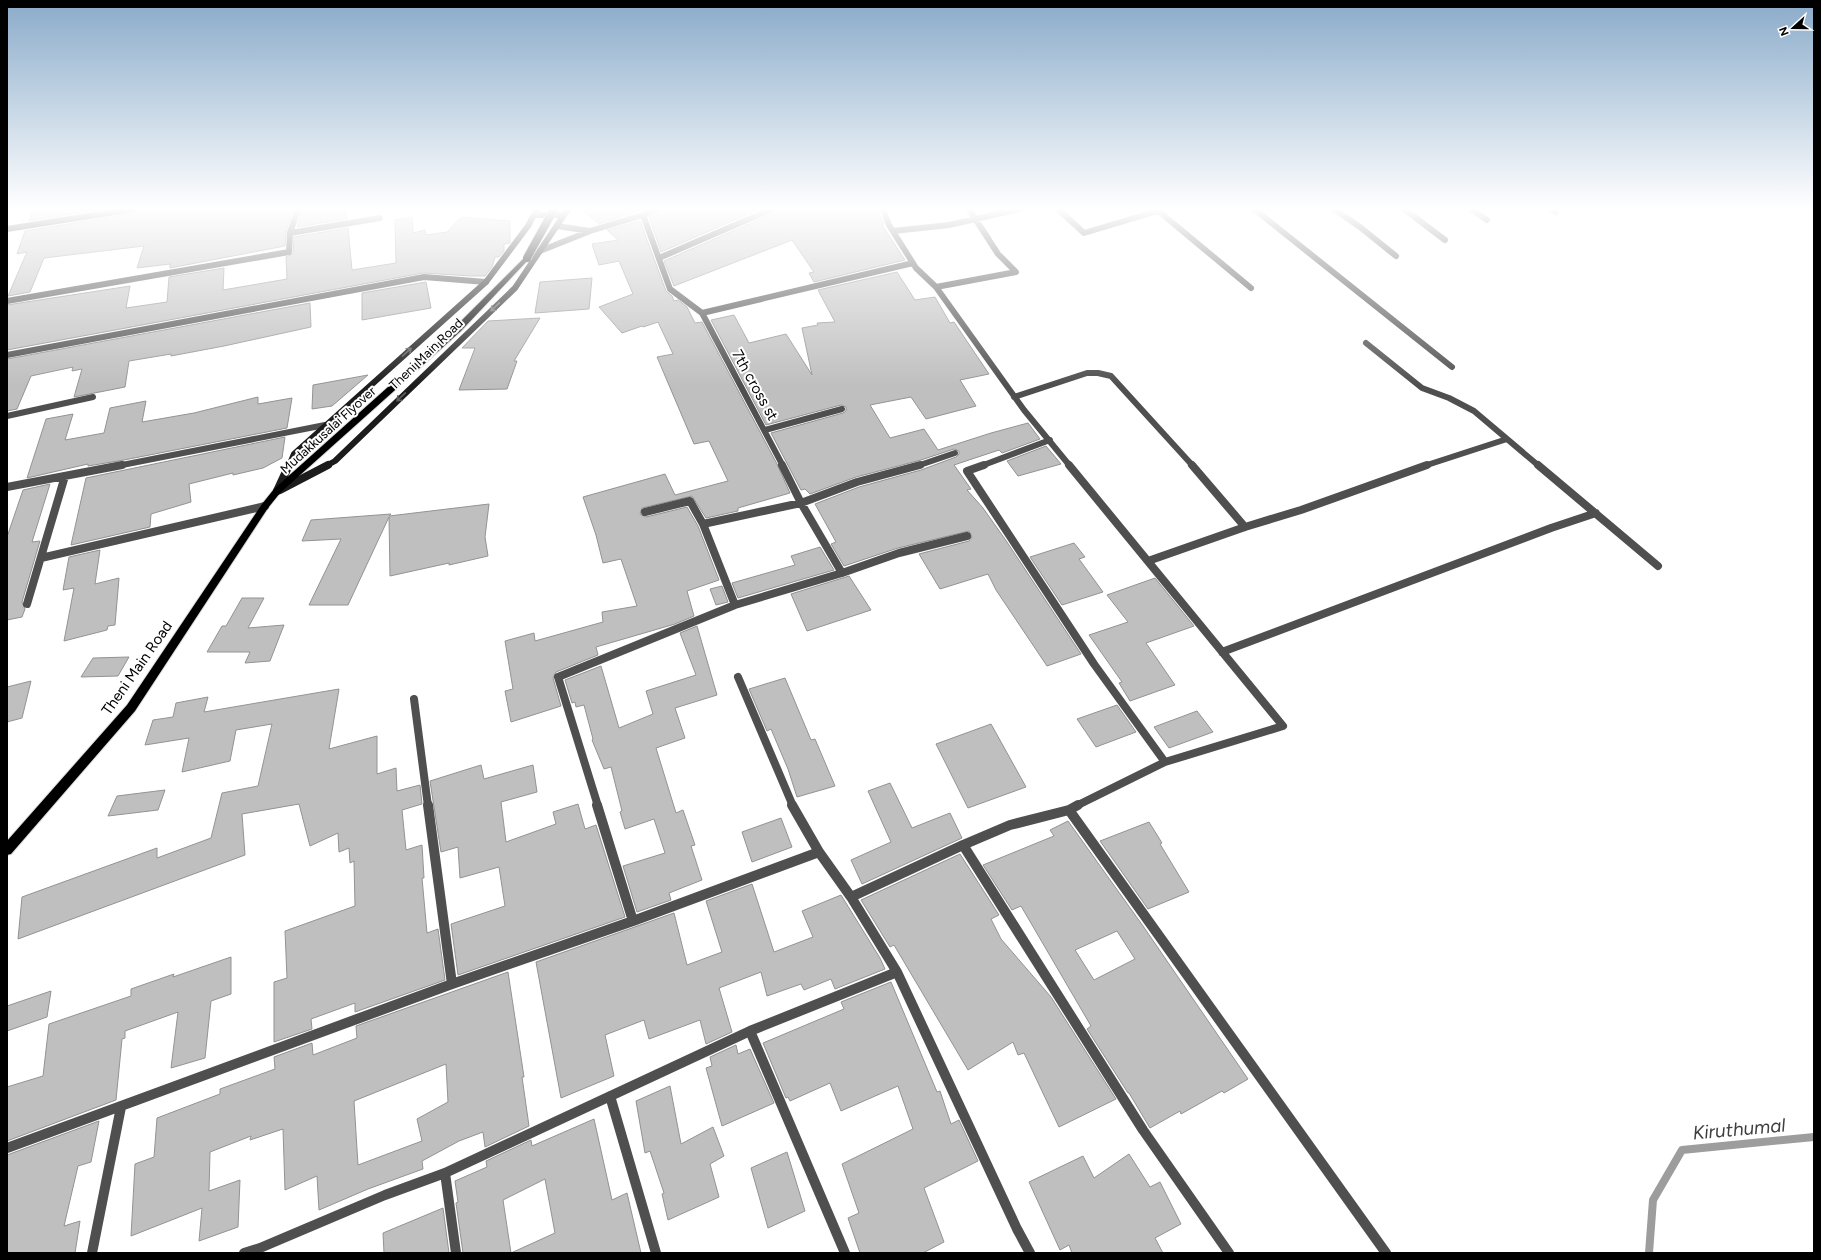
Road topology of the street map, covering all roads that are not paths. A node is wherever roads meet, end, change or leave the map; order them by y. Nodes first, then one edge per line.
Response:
1 (198, 268) edge
2 (496, 268) edge
3 (517, 268) edge
4 (529, 268) edge
5 (662, 268) edge
6 (892, 268) edge
7 (916, 268) edge
8 (1012, 268) edge
9 (1227, 268) edge
10 (1328, 268) edge
11 (486, 282) junction
12 (936, 287) junction
13 (1251, 288) dead end
14 (7, 301) edge
15 (702, 313) junction
16 (1366, 343) dead end
17 (7, 355) edge
18 (1452, 367) dead end
19 (93, 397) dead end
20 (1014, 397) junction
21 (842, 409) dead end
22 (7, 416) edge
23 (325, 425) junction
24 (765, 430) junction
25 (1507, 439) junction
26 (1050, 440) junction
27 (955, 453) dead end
28 (65, 476) junction
29 (7, 488) edge
30 (277, 492) junction
31 (801, 502) junction
32 (265, 506) junction
33 (645, 512) dead end
34 (1596, 513) junction
35 (703, 524) junction
36 (1245, 527) junction
37 (967, 536) dead end
38 (41, 558) junction
39 (1148, 560) junction
40 (1658, 566) dead end
41 (842, 573) junction
42 (27, 604) dead end
43 (735, 605) junction
44 (1222, 652) junction
45 (738, 677) dead end
46 (414, 699) dead end
47 (1165, 762) junction
48 (1070, 810) junction
49 (963, 845) junction
50 (7, 850) edge
51 (819, 852) junction
52 (851, 896) junction
53 (633, 921) junction
54 (897, 972) junction
55 (452, 984) junction
56 (750, 1031) junction
57 (610, 1096) junction
58 (121, 1107) junction
59 (7, 1148) edge
60 (445, 1173) junction
61 (260, 1250) edge
62 (92, 1253) edge
63 (244, 1253) edge
64 (456, 1253) edge
65 (656, 1253) edge
66 (846, 1253) edge
67 (1030, 1253) edge
68 (1229, 1253) edge
69 (1386, 1253) edge

1 - 14 street
2 - 11 main road, Theni Main Road
3 - 30 main road, Mudakkusalai Flyover, bridge
4 -> 30 main road, Theni Main Road
5 - 15 street, 7th cross st
6 - 15 street
7 - 12 street
8 - 12 street
9 - 13 street
10 - 18 street
11 - 17 street
23 -> 11 main road, Theni Main Road
12 - 20 street
15 - 24 street, 7th cross st
16 - 25 street
19 - 22 street
20 - 26 street
20 - 36 street
21 - 24 street
23 - 28 street
23 - 30 main road, Theni Main Road
24 - 31 street, 7th cross st
25 - 34 street
25 - 36 street
26 - 39 street
26 - 47 street
27 - 31 street
28 - 29 street
28 - 38 street
30 - 32 main road, Theni Main Road
31 - 35 street
31 - 41 street, 7th cross st
32 - 38 street
32 - 50 main road, Theni Main Road
33 - 35 street
34 - 40 street
34 - 44 street
35 - 43 street
36 - 39 street
37 - 41 street
38 - 42 street
39 - 44 street
41 - 43 street
43 - 53 street
44 - 47 street
45 - 51 street
46 - 55 street
47 - 48 street
48 - 49 street
48 - 69 street
49 - 52 street
49 - 68 street
51 - 52 street
51 - 53 street
52 - 54 street
53 - 55 street
54 - 56 street
54 - 67 street
55 - 58 street
56 - 57 street
56 - 66 street
57 - 60 street
57 - 65 street
58 - 59 street
58 - 62 street
60 - 61 street
60 - 64 street
61 - 63 street

